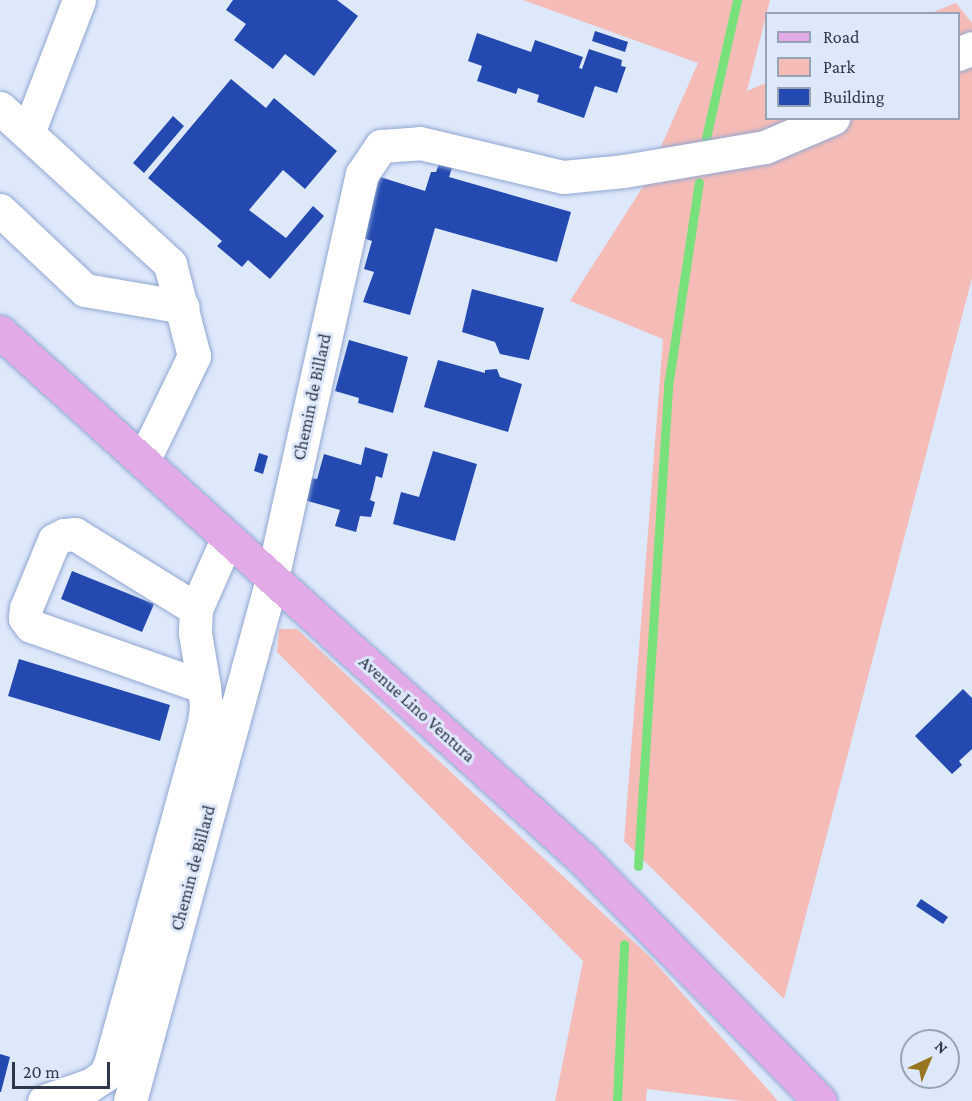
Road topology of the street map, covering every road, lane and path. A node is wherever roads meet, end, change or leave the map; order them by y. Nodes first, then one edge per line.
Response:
1 (80, 0) edge
2 (0, 108) edge
3 (828, 120) edge
4 (28, 133) junction
5 (0, 210) edge
6 (183, 307) junction
7 (0, 332) edge
8 (143, 461) junction
9 (228, 538) junction
10 (272, 579) junction
11 (196, 609) junction
12 (204, 687) junction
13 (44, 1101) edge
14 (130, 1101) edge
15 (820, 1101) edge

1 - 4 street
2 - 4 street
3 - 10 street, Chemin de Billard
4 - 6 street
5 - 6 street
6 - 8 street
7 - 8 main road, Avenue Lino Ventura
8 - 9 main road, Avenue Lino Ventura
9 - 10 main road, Avenue Lino Ventura
9 - 11 street
10 - 14 street, Chemin de Billard
10 - 15 main road, Avenue Lino Ventura
11 - 12 street
11 - 12 street
12 - 13 street

